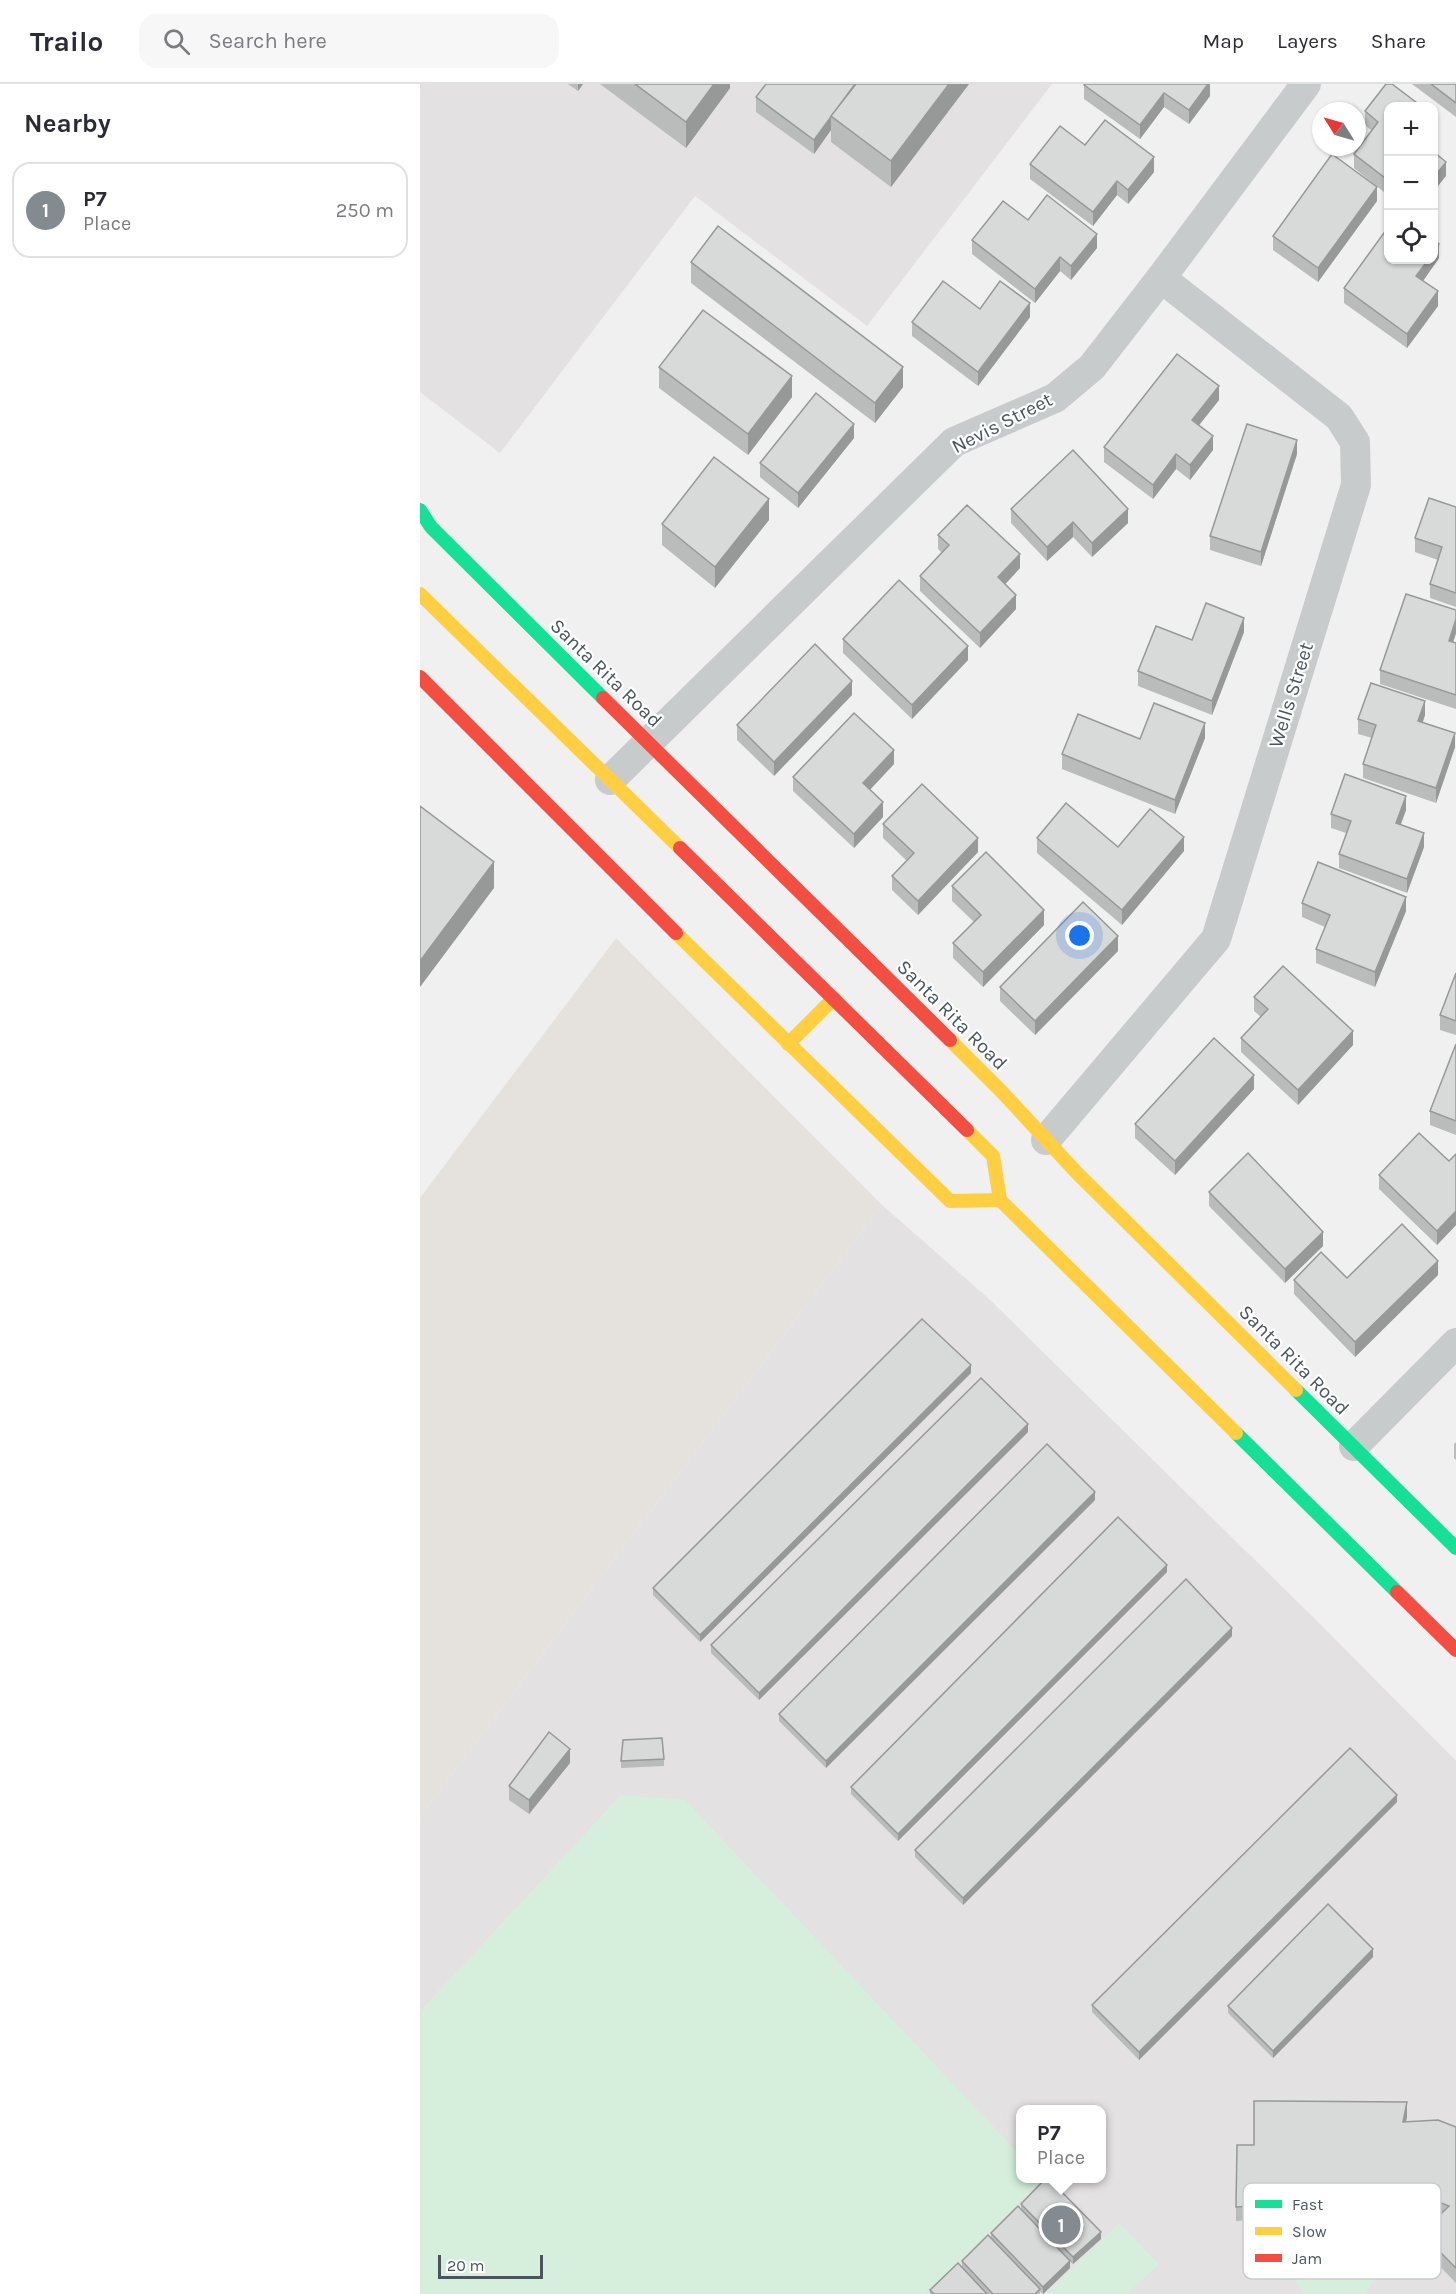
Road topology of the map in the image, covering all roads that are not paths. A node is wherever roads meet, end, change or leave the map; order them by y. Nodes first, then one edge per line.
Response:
1 (1306, 84) edge
2 (1161, 278) junction
3 (420, 510) edge
4 (420, 594) edge
5 (420, 677) edge
6 (650, 743) junction
7 (610, 780) junction
8 (834, 998) junction
9 (788, 1044) junction
10 (1046, 1140) junction
11 (1000, 1200) junction
12 (1456, 1343) edge
13 (1354, 1446) junction
14 (1456, 1548) edge
15 (1456, 1650) edge

1 - 2 street, Nevis Street
2 - 6 street, Nevis Street
2 - 10 street, Wells Street
3 - 6 main road, Santa Rita Road
4 - 7 main road
5 - 9 main road
6 - 7 street, Nevis Street
6 - 10 main road, Santa Rita Road
7 - 8 main road
8 - 9 main road
8 - 11 main road
9 - 11 main road
10 - 13 main road, Santa Rita Road
11 - 15 main road
12 - 13 street
13 - 14 main road, Santa Rita Road

